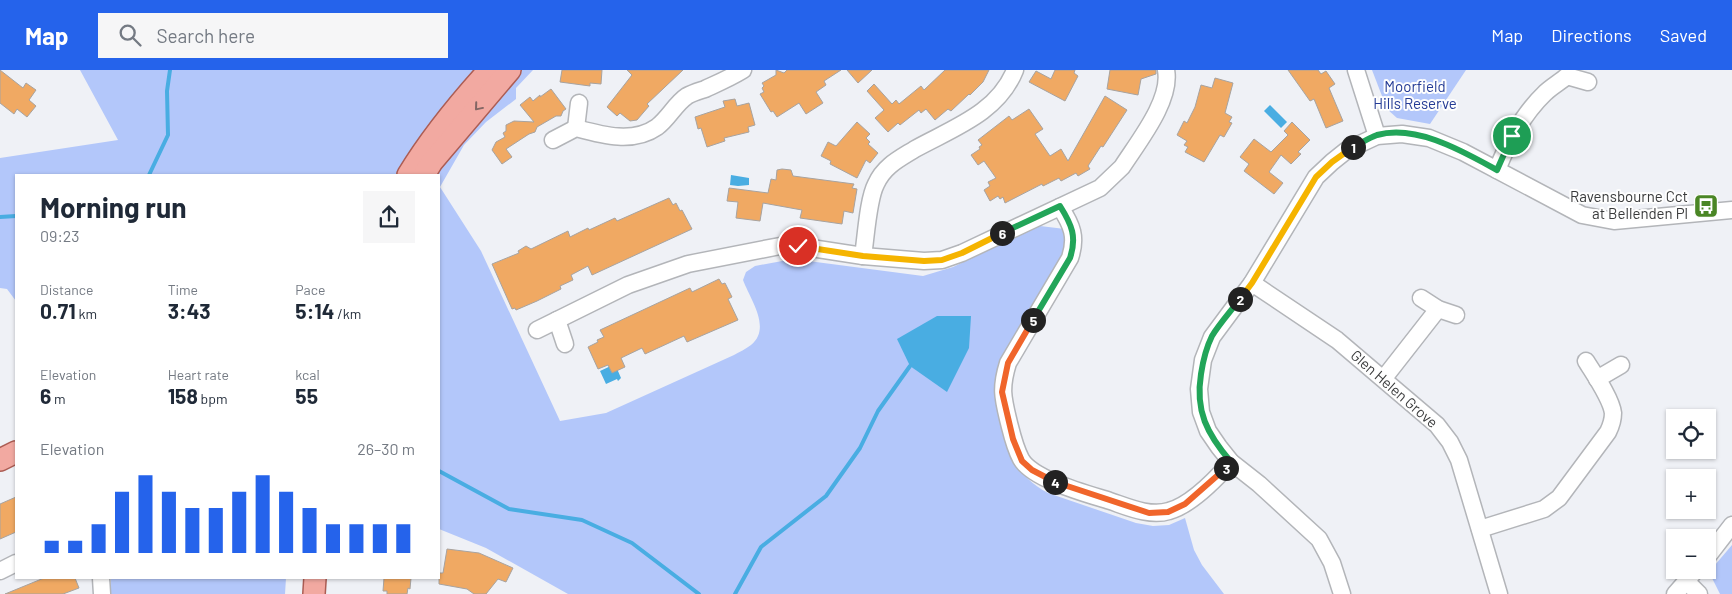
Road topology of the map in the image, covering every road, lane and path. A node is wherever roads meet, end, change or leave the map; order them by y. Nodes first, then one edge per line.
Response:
1 (489, 70) edge
2 (510, 70) edge
3 (743, 70) edge
4 (1015, 70) edge
5 (1166, 70) edge
6 (1356, 70) edge
7 (1567, 73) edge
8 (1588, 82) dead end
9 (579, 103) dead end
10 (576, 128) junction
11 (1377, 136) junction
12 (553, 140) dead end
13 (1497, 170) junction
14 (409, 174) edge
15 (425, 174) edge
16 (1060, 206) junction
17 (1732, 210) edge
18 (863, 256) junction
19 (1252, 283) junction
20 (1421, 298) dead end
21 (1438, 309) junction
22 (1456, 315) dead end
23 (557, 320) junction
24 (537, 330) dead end
25 (565, 344) dead end
26 (1586, 361) dead end
27 (1621, 365) dead end
28 (1384, 378) junction
29 (1597, 379) junction
30 (15, 452) edge
31 (0, 460) edge
32 (1231, 462) junction
33 (1732, 525) edge
34 (1480, 529) junction
35 (1716, 546) edge
36 (15, 563) edge
37 (0, 570) edge
38 (101, 579) edge
39 (315, 579) edge
40 (1688, 579) edge
41 (1692, 579) edge
42 (102, 594) edge
43 (314, 594) edge
44 (1342, 594) edge
45 (1499, 594) edge
46 (1675, 594) edge
47 (1699, 594) edge

1 - 14 main road
2 -> 15 main road
3 - 10 street
4 - 18 street
5 - 16 street
6 - 11 street
7 - 8 street
7 - 13 street
9 - 10 street
10 - 12 street
11 - 13 street
11 - 19 street
13 - 17 street
16 - 18 street
16 - 32 street
18 - 23 street
19 - 28 street, Glen Helen Grove
19 - 32 street
20 - 21 street
21 - 22 street
21 - 28 street
23 - 24 street
23 - 25 street
26 - 29 street
27 - 29 street
28 - 34 street, Glen Helen Grove
29 - 34 street
30 - 31 main road
32 - 44 street
33 - 35 street
34 - 45 street, Glen Helen Grove
36 - 37 street
38 - 42 street
39 - 43 main road
40 - 46 street
41 - 47 street

